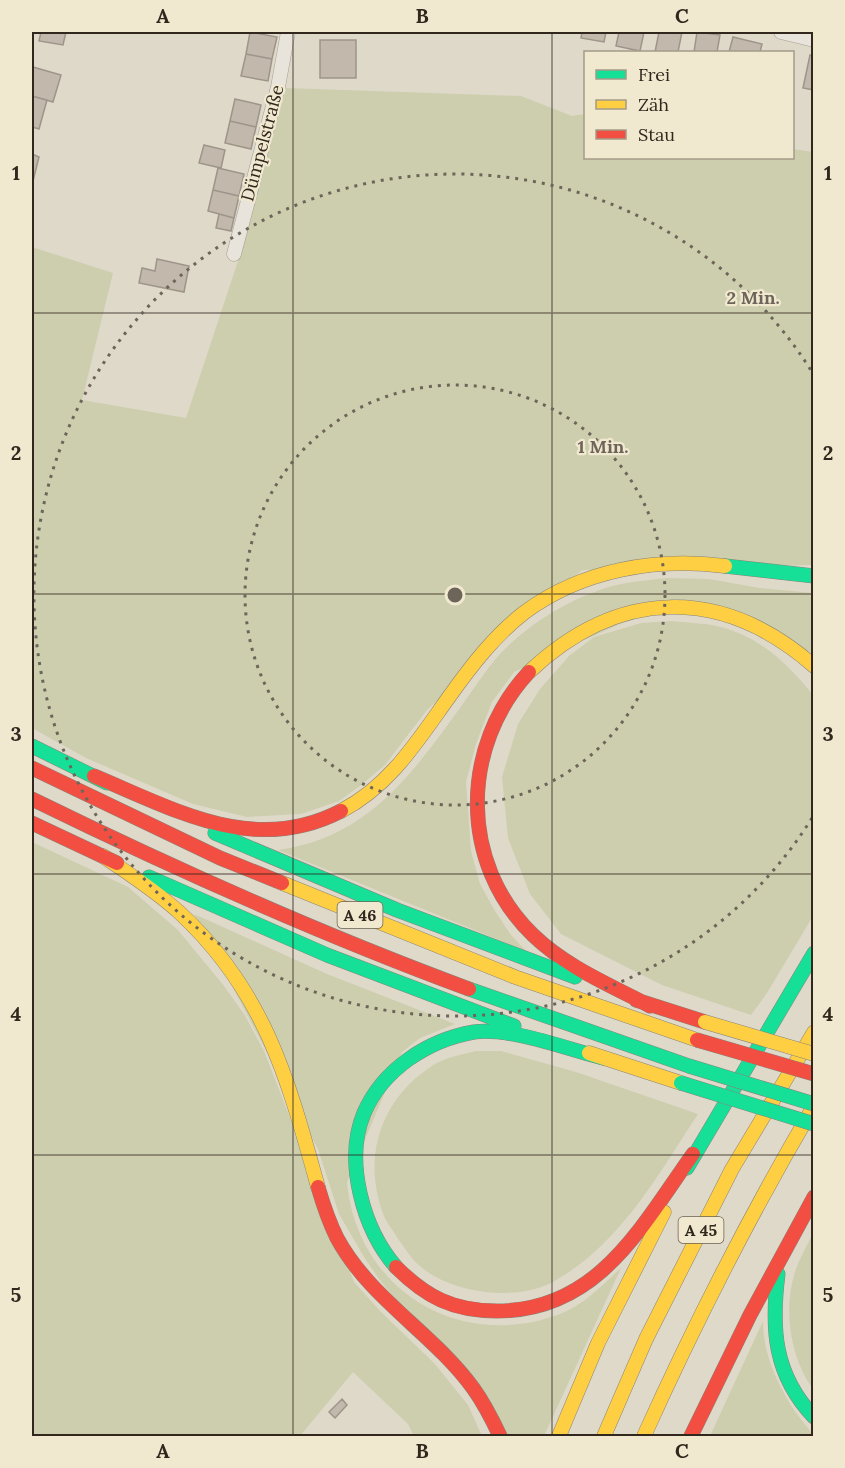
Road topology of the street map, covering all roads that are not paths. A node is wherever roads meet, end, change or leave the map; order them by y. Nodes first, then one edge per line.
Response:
1 (288, 32) edge
2 (781, 32) edge
3 (813, 40) edge
4 (234, 254) dead end
5 (813, 576) edge
6 (813, 666) edge
7 (32, 746) edge
8 (32, 768) edge
9 (94, 776) junction
10 (32, 799) edge
11 (32, 823) edge
12 (103, 856) junction
13 (813, 953) edge
14 (650, 1006) junction
15 (813, 1032) edge
16 (813, 1054) edge
17 (603, 1058) junction
18 (813, 1074) edge
19 (813, 1105) edge
20 (813, 1124) edge
21 (693, 1154) junction
22 (813, 1197) edge
23 (782, 1253) junction
24 (813, 1417) edge
25 (500, 1437) edge
26 (558, 1437) edge
27 (604, 1437) edge
28 (644, 1437) edge
29 (692, 1437) edge

1 - 4 street, Dümpelstraße
2 - 3 street
5 - 9 highway
6 - 14 highway
7 - 9 highway
8 - 18 highway, A 46, bridge
9 - 14 highway
10 - 19 highway, A 46, bridge
11 - 12 highway
12 - 17 highway
12 - 25 highway
13 - 21 highway
14 - 16 highway, bridge
15 - 27 highway, A 45
17 - 20 highway, bridge
17 - 21 highway
19 - 28 highway, A 45
21 - 26 highway
22 - 23 highway
23 - 24 highway
23 - 29 highway

